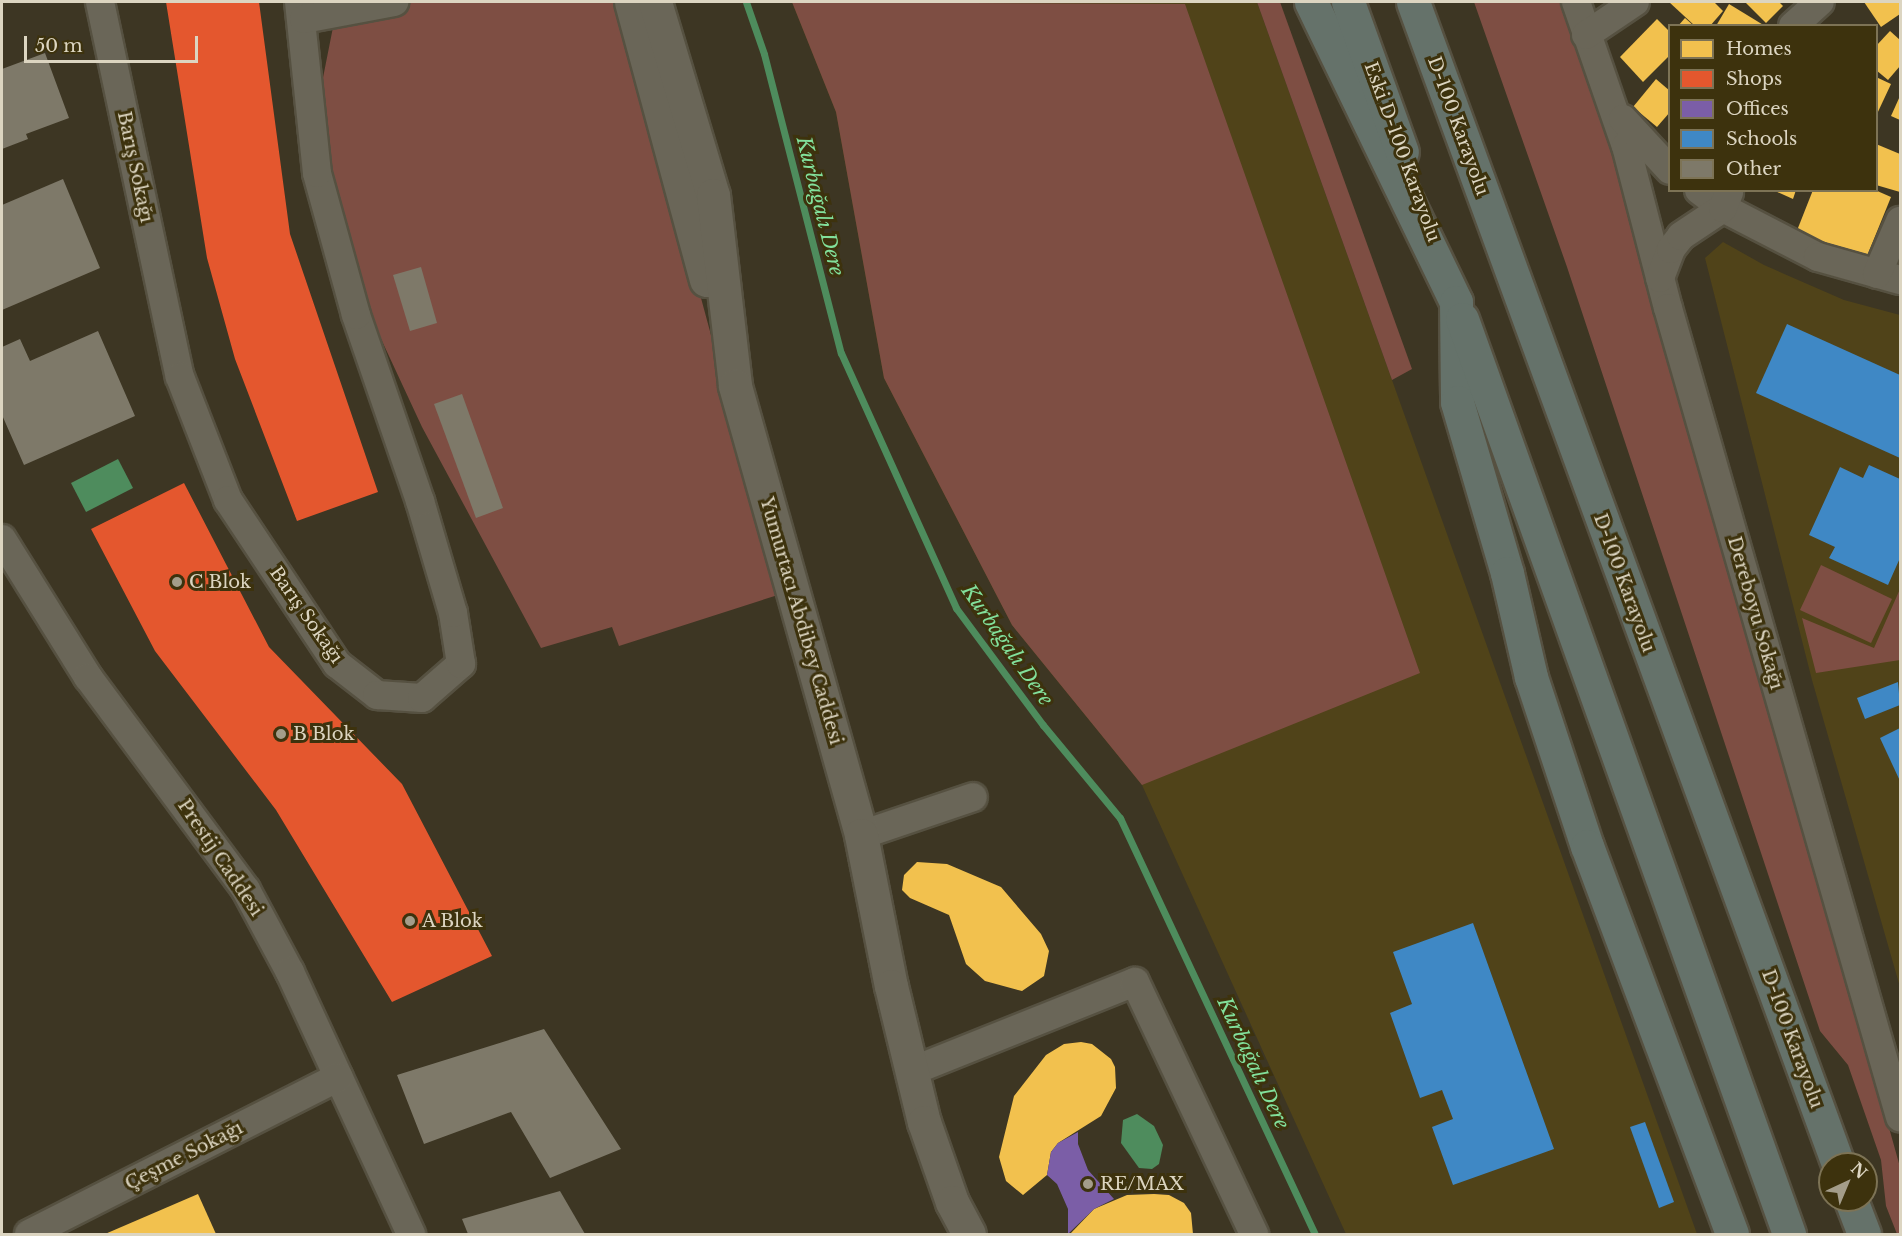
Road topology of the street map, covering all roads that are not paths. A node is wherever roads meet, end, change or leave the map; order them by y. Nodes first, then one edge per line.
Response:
1 (99, 2) edge
2 (394, 2) edge
3 (631, 2) edge
4 (655, 2) edge
5 (1311, 2) edge
6 (1322, 2) edge
7 (1348, 2) edge
8 (1413, 2) edge
9 (1576, 2) edge
10 (1635, 2) edge
11 (1820, 2) edge
12 (302, 10) edge
13 (1794, 24) edge
14 (1586, 35) junction
15 (1614, 108) junction
16 (1382, 154) junction
17 (1668, 168) edge
18 (1705, 192) edge
19 (1726, 199) edge
20 (1900, 221) edge
21 (1889, 277) edge
22 (1660, 278) junction
23 (1456, 302) junction
24 (735, 386) junction
25 (2, 539) edge
26 (973, 797) dead end
27 (861, 835) junction
28 (912, 1071) junction
29 (339, 1077) junction
30 (1900, 1117) edge
31 (1834, 1152) edge
32 (1856, 1212) edge
33 (29, 1234) edge
34 (411, 1234) edge
35 (969, 1234) edge
36 (1254, 1234) edge
37 (1732, 1234) edge
38 (1789, 1234) edge
39 (1864, 1234) edge

1 - 12 street, Barış Sokağı
2 - 12 street
3 - 24 main road
4 - 24 main road, Yumurtacı Abdibey Caddesi
5 - 16 highway
6 - 16 highway
7 - 23 highway, Eski D-100 Karayolu
8 - 31 highway, D-100 Karayolu
9 - 14 street, Dereboyu Sokağı
10 - 14 street
11 - 13 street
14 - 15 street, Dereboyu Sokağı
15 - 17 street
15 - 22 street, Dereboyu Sokağı
16 - 23 highway
18 - 19 street
19 - 21 street
19 - 22 street
20 - 21 street
22 - 30 street, Dereboyu Sokağı
23 - 37 highway
23 - 38 highway
24 - 27 main road, Yumurtacı Abdibey Caddesi
25 - 29 street, Prestij Caddesi
26 - 27 street
27 - 28 main road, Yumurtacı Abdibey Caddesi
28 - 35 main road, Yumurtacı Abdibey Caddesi
28 - 36 street
29 - 33 street, Çeşme Sokağı
29 - 34 street, Prestij Caddesi
32 - 39 highway

